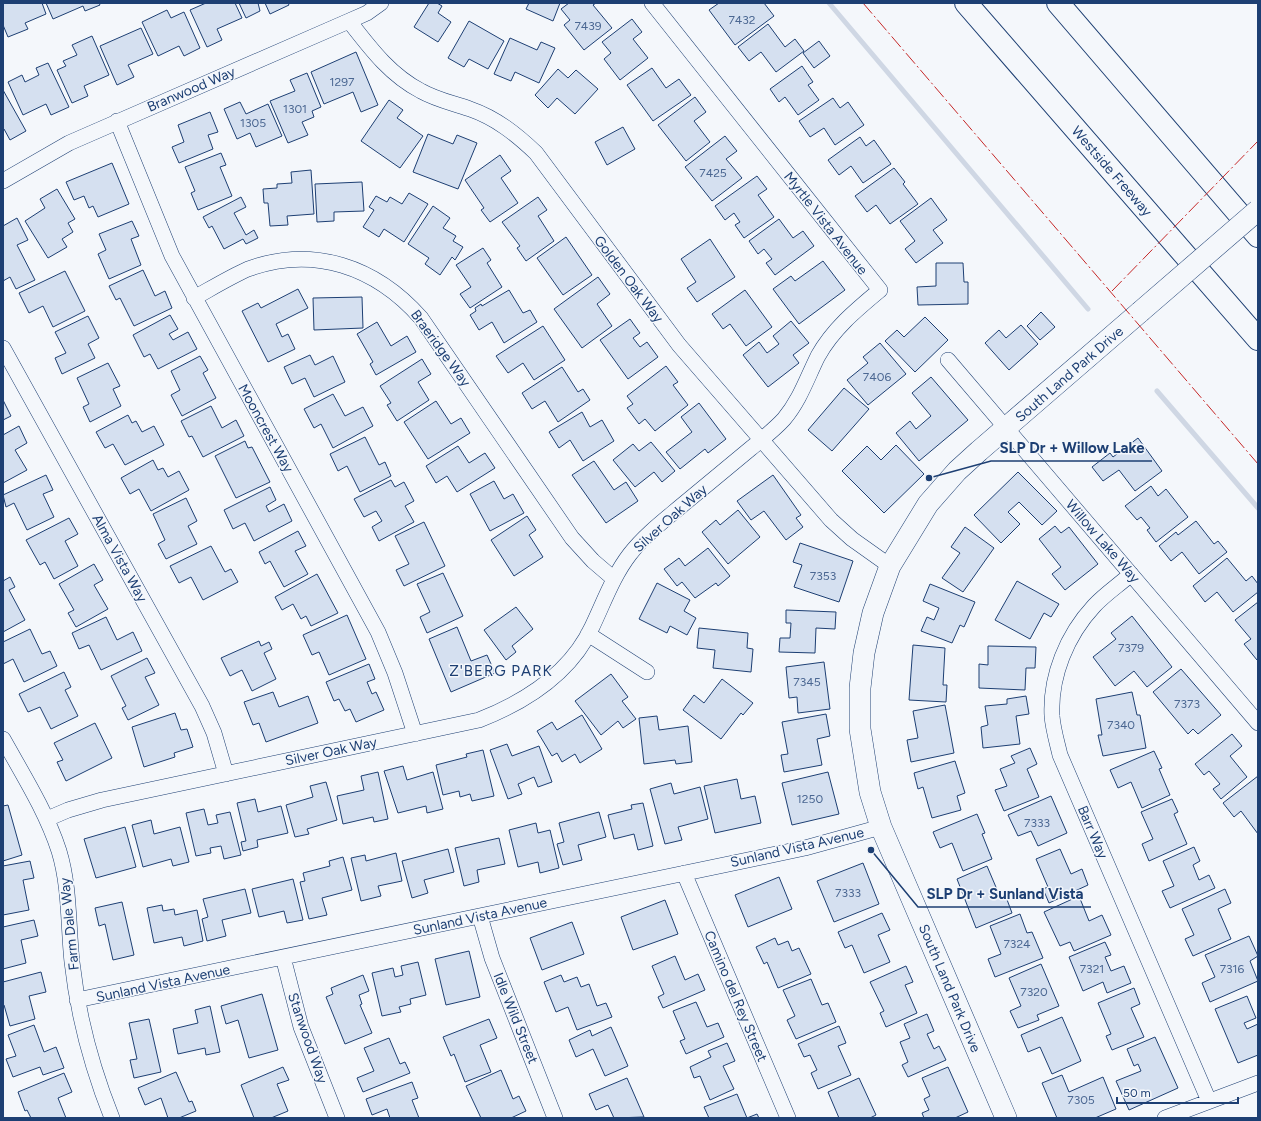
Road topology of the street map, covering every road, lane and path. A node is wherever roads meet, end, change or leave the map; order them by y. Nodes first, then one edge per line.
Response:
1 (382, 3) edge
2 (652, 3) edge
3 (966, 3) edge
4 (1058, 3) edge
5 (349, 21) junction
6 (117, 121) junction
7 (3, 181) edge
8 (1258, 210) edge
9 (1258, 236) edge
10 (194, 298) junction
11 (1258, 340) edge
12 (3, 348) edge
13 (948, 360) dead end
14 (1006, 428) junction
15 (761, 440) junction
16 (890, 566) junction
17 (1131, 574) junction
18 (614, 579) junction
19 (588, 634) junction
20 (647, 672) dead end
21 (1258, 723) edge
22 (415, 734) junction
23 (3, 739) edge
24 (226, 774) junction
25 (47, 819) junction
26 (881, 827) junction
27 (684, 873) junction
28 (480, 916) junction
29 (284, 957) junction
30 (77, 1000) junction
31 (1258, 1083) edge
32 (1209, 1101) junction
33 (112, 1118) edge
34 (337, 1118) edge
35 (556, 1118) edge
36 (788, 1118) edge
37 (1006, 1118) edge
38 (1165, 1118) edge

1 - 5 street, Branwood Way
2 - 15 street, Myrtle Vista Avenue
3 - 11 highway, Westside Freeway
4 - 9 highway
5 - 6 street, Branwood Way
5 - 15 street, Golden Oak Way
6 - 7 street, Branwood Way
6 - 10 street, Mooncrest Way
8 - 14 street, South Land Park Drive, bridge
10 - 18 street, Braeridge Way
10 - 22 street, Mooncrest Way
12 - 24 street, Alma Vista Way
13 - 14 street, Willow Lake Way
14 - 16 street, South Land Park Drive
14 - 17 street, Willow Lake Way
15 - 16 street, Golden Oak Way
15 - 18 street, Silver Oak Way
16 - 26 street, South Land Park Drive
17 - 21 street, Willow Lake Way
17 - 32 street, Barr Way
18 - 19 street, Silver Oak Way
19 - 20 street
19 - 22 street, Silver Oak Way
22 - 24 street, Silver Oak Way
23 - 25 street, Farm Dale Way
24 - 25 street, Silver Oak Way
25 - 30 street, Farm Dale Way
26 - 27 street, Sunland Vista Avenue
26 - 37 street, South Land Park Drive
27 - 28 street, Sunland Vista Avenue
27 - 36 street, Camino del Rey Street
28 - 29 street, Sunland Vista Avenue
28 - 35 street, Idle Wild Street
29 - 30 street, Sunland Vista Avenue
29 - 34 street, Stanwood Way
30 - 33 street, Farm Dale Way
31 - 32 street
32 - 38 street

